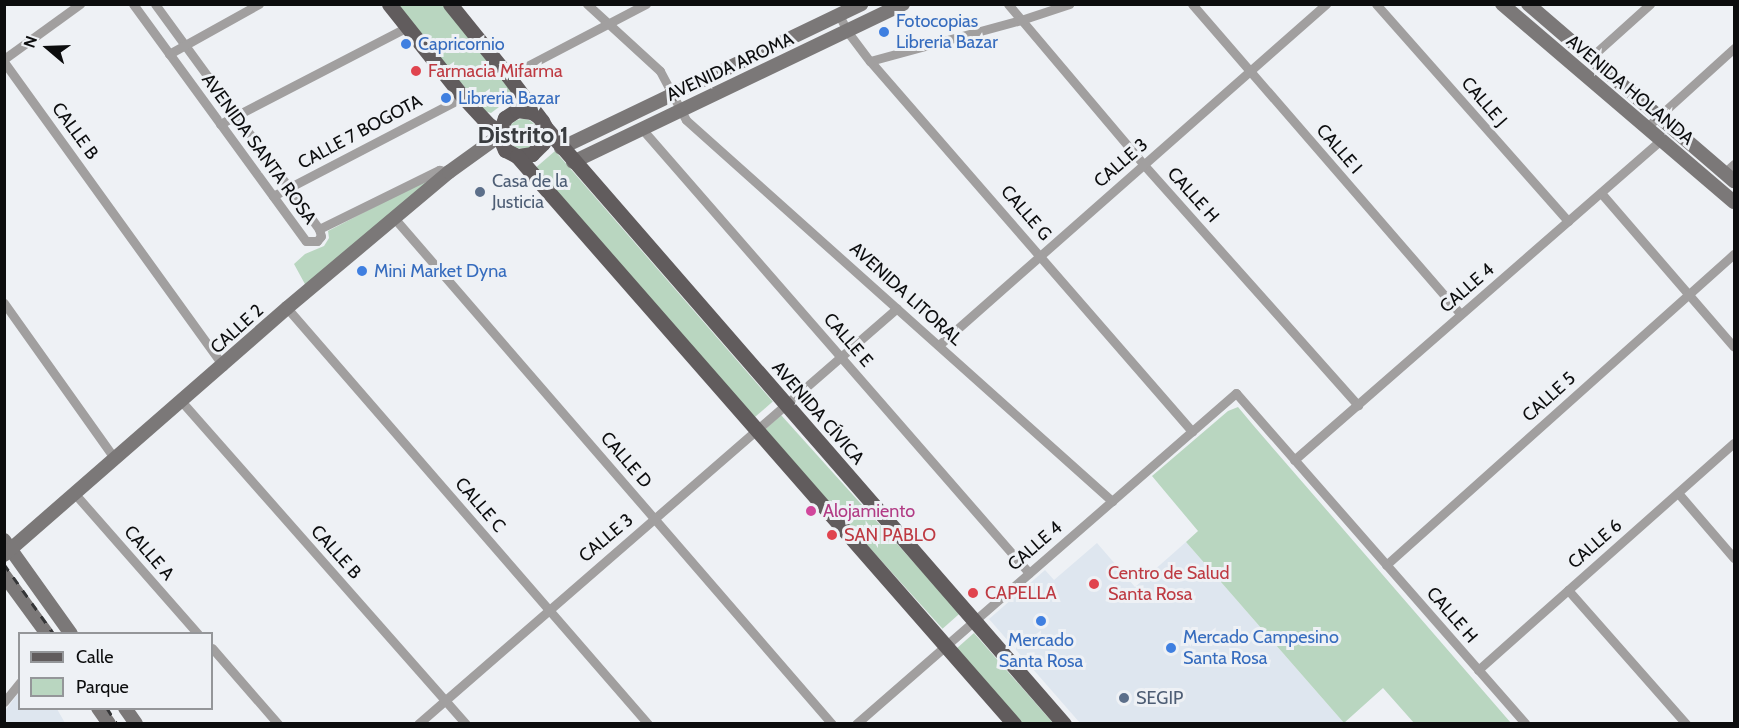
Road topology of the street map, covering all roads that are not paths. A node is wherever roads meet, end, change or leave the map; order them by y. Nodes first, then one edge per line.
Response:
1 (80, 4) edge
2 (133, 4) edge
3 (155, 4) edge
4 (259, 4) edge
5 (389, 4) edge
6 (587, 4) edge
7 (646, 4) edge
8 (861, 4) edge
9 (903, 4) edge
10 (1008, 4) edge
11 (1069, 4) edge
12 (1192, 4) edge
13 (1326, 4) edge
14 (1376, 4) edge
15 (1502, 4) edge
16 (1528, 4) edge
17 (1650, 4) edge
18 (454, 6) edge
19 (839, 15) junction
20 (1021, 20) junction
21 (609, 24) junction
22 (407, 27) junction
23 (847, 31) junction
24 (184, 44) junction
25 (1734, 48) edge
26 (169, 54) junction
27 (1590, 58) junction
28 (4, 60) edge
29 (870, 61) junction
30 (1250, 71) junction
31 (508, 76) junction
32 (673, 94) junction
33 (463, 97) junction
34 (681, 110) junction
35 (1659, 115) junction
36 (238, 116) junction
37 (541, 122) junction
38 (220, 124) junction
39 (1647, 127) junction
40 (642, 129) junction
41 (499, 134) junction
42 (1661, 140) junction
43 (561, 148) junction
44 (517, 156) junction
45 (573, 162) junction
46 (1144, 165) junction
47 (449, 172) junction
48 (1731, 172) edge
49 (290, 188) junction
50 (1601, 193) junction
51 (273, 196) junction
52 (1734, 202) edge
53 (394, 219) junction
54 (1568, 221) junction
55 (319, 229) junction
56 (1734, 254) edge
57 (1041, 255) junction
58 (1689, 295) junction
59 (4, 303) edge
60 (286, 308) junction
61 (897, 308) junction
62 (1461, 314) junction
63 (939, 345) junction
64 (1734, 347) edge
65 (842, 358) junction
66 (224, 366) junction
67 (1236, 393) joint
68 (182, 402) junction
69 (1358, 405) junction
70 (785, 406) junction
71 (756, 430) junction
72 (1192, 432) junction
73 (1734, 444) edge
74 (116, 459) junction
75 (1294, 460) junction
76 (1678, 493) junction
77 (75, 494) junction
78 (1112, 501) junction
79 (655, 518) junction
80 (7, 548) edge
81 (1734, 558) edge
82 (1386, 565) junction
83 (1029, 573) junction
84 (4, 575) edge
85 (1568, 590) junction
86 (548, 608) junction
87 (974, 621) junction
88 (47, 632) edge
89 (70, 632) edge
90 (197, 632) edge
91 (946, 645) junction
92 (213, 649) edge
93 (1478, 670) junction
94 (18, 684) edge
95 (446, 700) junction
96 (4, 702) edge
97 (99, 710) edge
98 (126, 710) edge
99 (109, 723) edge
100 (136, 723) edge
101 (278, 723) edge
102 (418, 723) edge
103 (466, 723) edge
104 (648, 723) edge
105 (832, 723) edge
106 (856, 723) edge
107 (1014, 723) edge
108 (1064, 723) edge
109 (1525, 723) edge
110 (1686, 723) edge

1 - 28 street
2 - 26 street, AVENIDA SANTA ROSA
3 - 24 street, AVENIDA SANTA ROSA
4 - 24 street
5 - 22 main road
6 - 21 street, AVENIDA LITORAL
7 - 21 street
8 - 19 street, AVENIDA AROMA
9 - 23 street, AVENIDA AROMA
10 - 20 street, CALLE H
11 - 20 street
12 - 30 street, CALLE I
13 - 30 street, CALLE 3
14 - 54 street, CALLE J
15 - 39 street, AVENIDA HOLANDA
16 - 27 street, AVENIDA HOLANDA
17 - 27 street
18 - 31 main road, AVENIDA CÍVICA
19 - 23 street, CALLE G
19 - 32 street, AVENIDA AROMA
20 - 29 street
20 - 46 street, CALLE H
21 - 31 street
21 - 32 street, AVENIDA LITORAL
22 - 33 main road
22 - 36 street
23 - 29 street, CALLE G
23 - 34 street, AVENIDA AROMA
24 - 26 street
24 - 36 street, AVENIDA SANTA ROSA
25 - 35 street
26 - 38 street, AVENIDA SANTA ROSA
27 - 35 street, AVENIDA HOLANDA
28 - 66 street, CALLE B
29 - 57 street, CALLE G
30 - 46 street, CALLE 3
30 - 62 street, CALLE I
31 - 37 main road, AVENIDA CÍVICA
32 - 34 street, AVENIDA LITORAL
32 - 43 street, AVENIDA AROMA
33 - 41 main road
33 - 49 street, CALLE 7 BOGOTA
34 - 40 street, AVENIDA AROMA
34 - 61 street, AVENIDA LITORAL
35 - 39 street
35 - 48 street, AVENIDA HOLANDA
36 - 38 street
36 - 49 street, AVENIDA SANTA ROSA
37 - 41 main road
37 - 43 main road, AVENIDA CÍVICA
37 - 44 main road
38 - 51 street, AVENIDA SANTA ROSA
39 - 42 street, AVENIDA HOLANDA
40 - 45 street, AVENIDA AROMA
40 - 65 street, CALLE E
41 - 44 main road
41 - 47 street, CALLE 2
42 - 50 street, CALLE 4
42 - 52 street, AVENIDA HOLANDA
43 - 45 main road, AVENIDA CÍVICA
44 - 71 main road
45 - 70 main road, AVENIDA CÍVICA
46 - 57 street, CALLE 3
46 - 69 street, CALLE H
47 - 53 street, CALLE 2
47 - 55 street
49 - 51 street, CALLE 7 BOGOTA
49 - 55 street, AVENIDA SANTA ROSA
50 - 54 street, CALLE 4
50 - 58 street
51 - 55 street, AVENIDA SANTA ROSA
53 - 60 street, CALLE 2
53 - 79 street, CALLE D
54 - 62 street, CALLE 4
56 - 58 street, CALLE 5
57 - 63 street, CALLE 3
57 - 72 street, CALLE G
58 - 64 street
58 - 82 street, CALLE 5
59 - 74 street
60 - 66 street, CALLE 2
60 - 86 street, CALLE C
61 - 63 street, AVENIDA LITORAL
61 - 65 street, CALLE 3
62 - 69 street, CALLE 4
63 - 78 street, AVENIDA LITORAL
65 - 70 street, CALLE 3
65 - 83 street, CALLE E
66 - 68 street, CALLE 2
67 - 72 street, CALLE 4
67 - 75 street, CALLE H
68 - 74 street, CALLE 2
68 - 95 street, CALLE B
69 - 75 street, CALLE 4
70 - 71 street, CALLE 3
70 - 87 main road, AVENIDA CÍVICA
71 - 79 street, CALLE 3
71 - 91 main road
72 - 78 street, CALLE 4
73 - 76 street, CALLE 6
74 - 77 street, CALLE 2
75 - 82 street, CALLE H
76 - 81 street
76 - 85 street, CALLE 6
77 - 80 street, CALLE 2
77 - 90 street, CALLE A
78 - 83 street, CALLE 4
79 - 86 street, CALLE 3
79 - 105 street, CALLE D
80 - 89 street
82 - 93 street, CALLE H
83 - 87 street, CALLE 4
84 - 88 street
85 - 93 street, CALLE 6
85 - 110 street
86 - 95 street, CALLE 3
86 - 104 street, CALLE C
87 - 91 street, CALLE 4
87 - 108 main road, AVENIDA CÍVICA
91 - 106 street, CALLE 4
91 - 107 main road
92 - 101 street
93 - 109 street, CALLE H
94 - 96 street
95 - 102 street, CALLE 3
95 - 103 street, CALLE B
97 - 99 street
98 - 100 street

